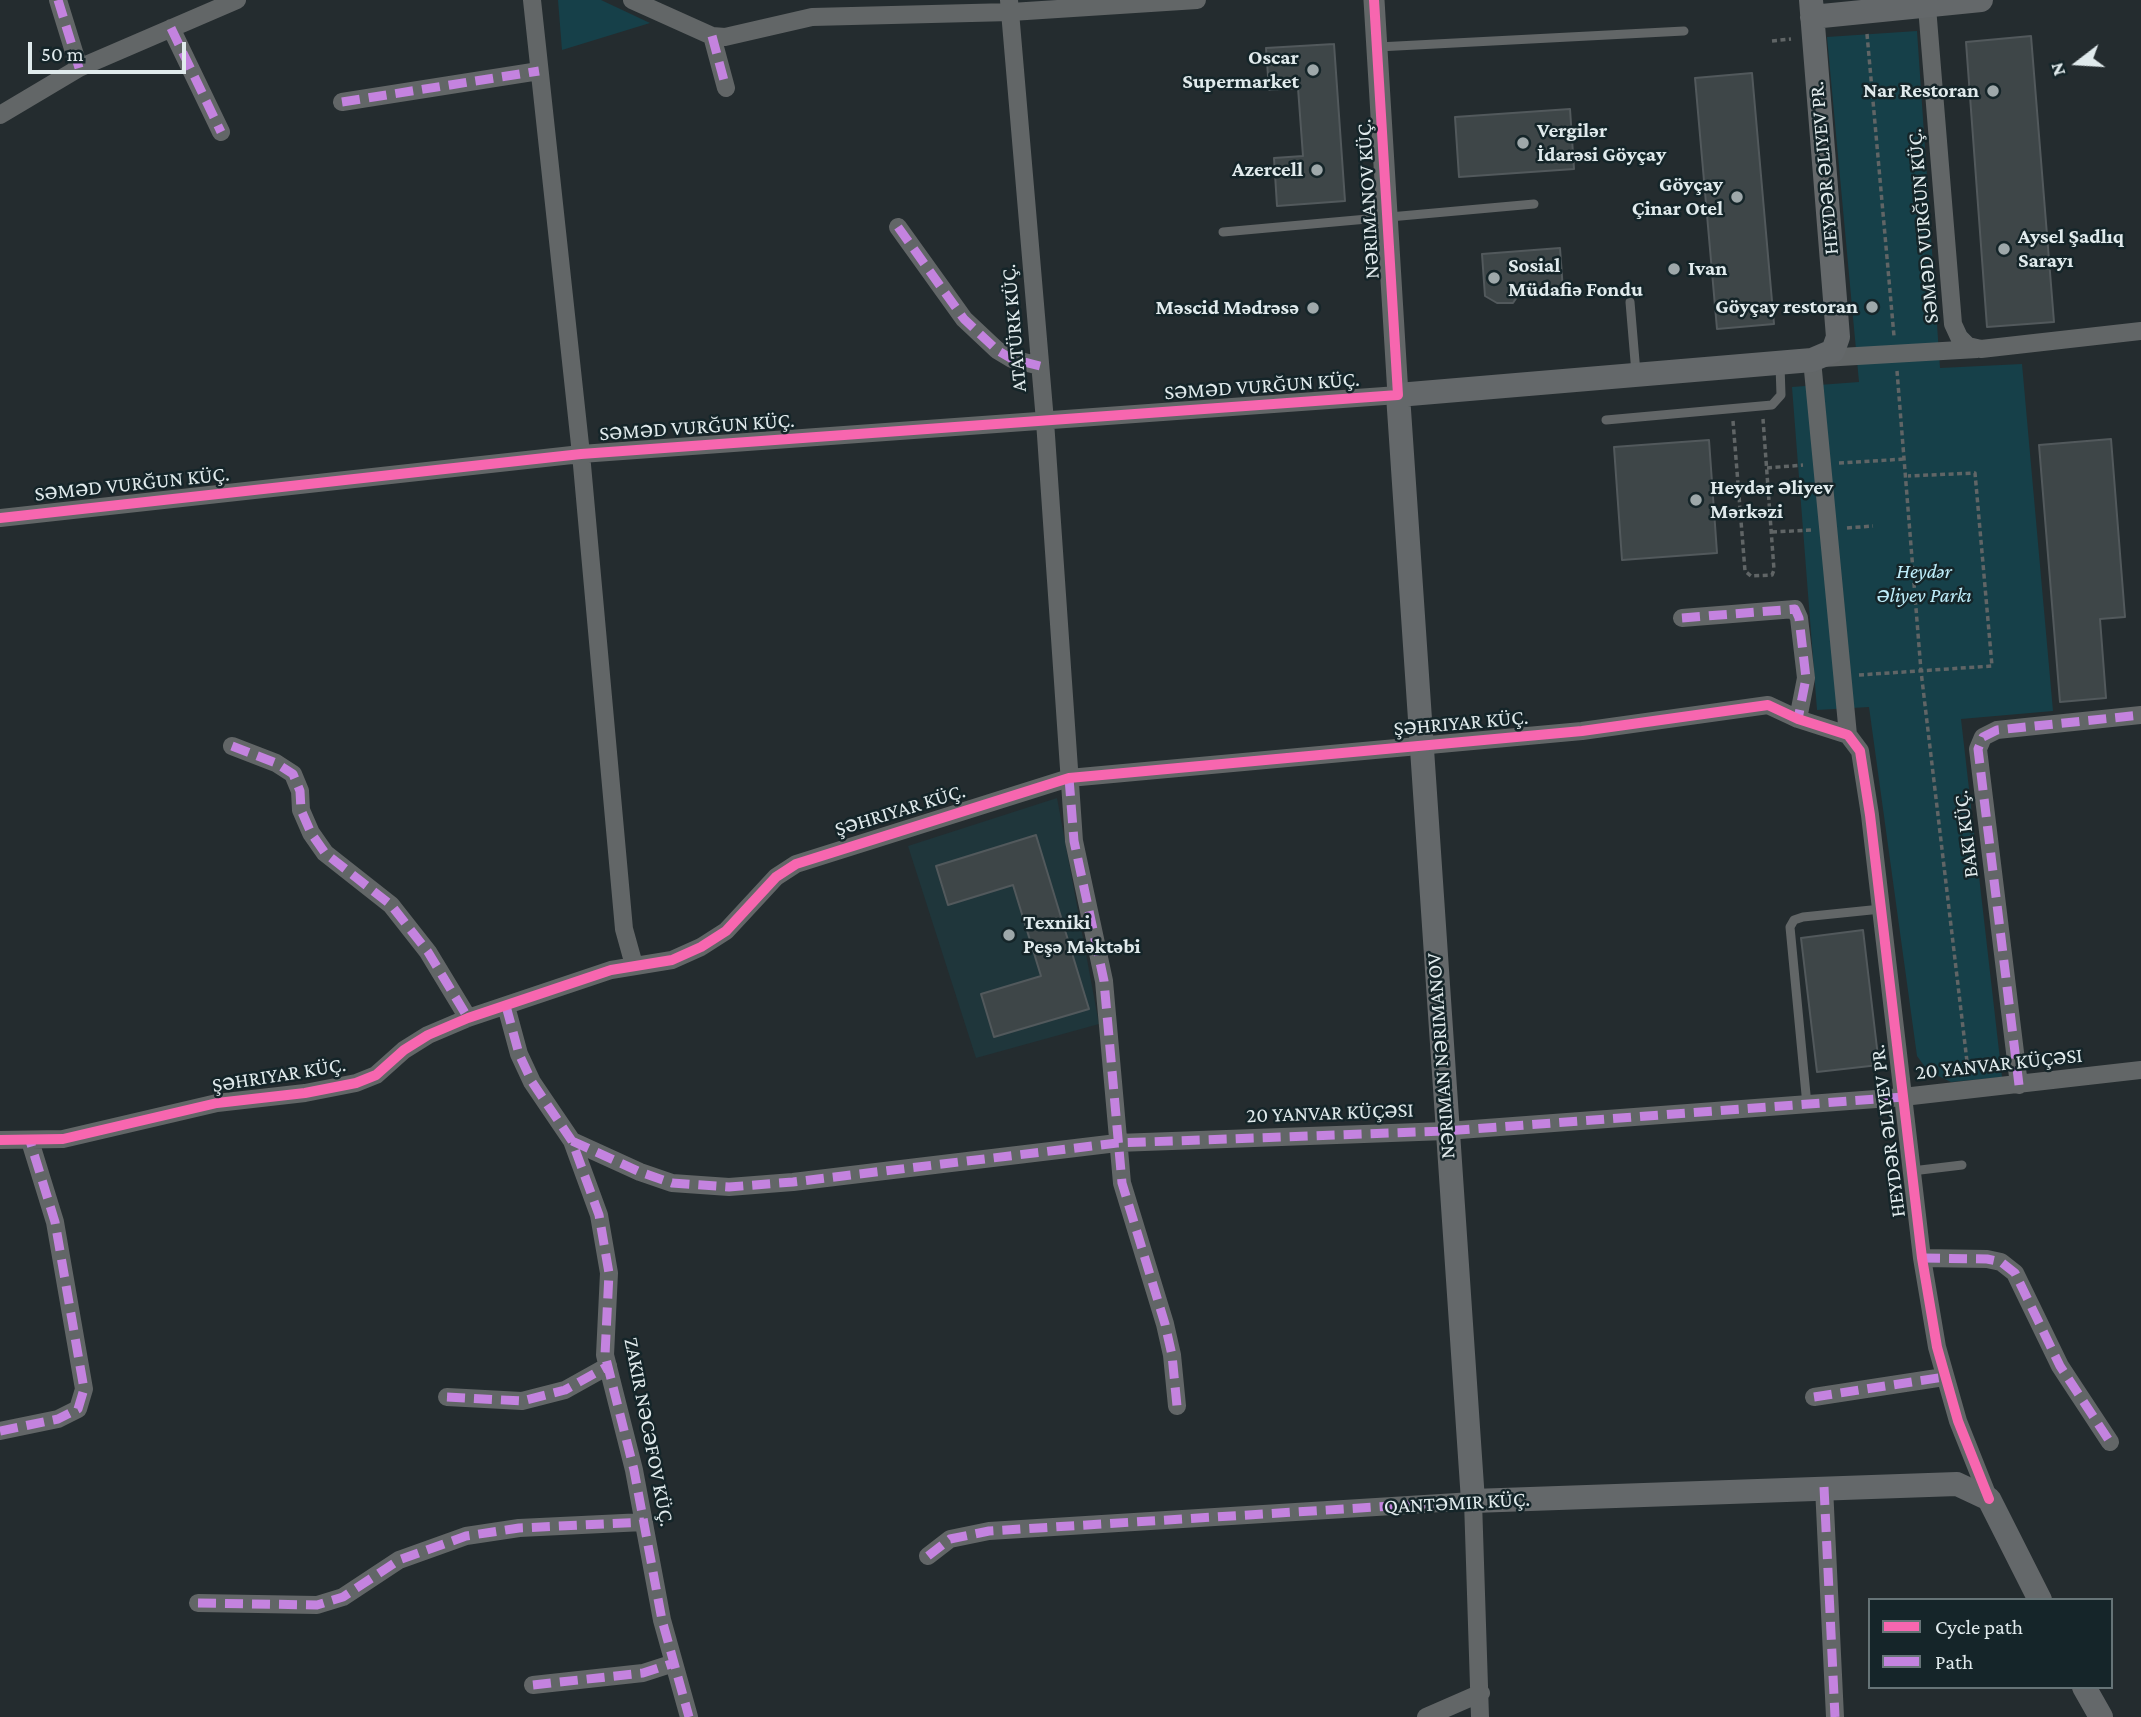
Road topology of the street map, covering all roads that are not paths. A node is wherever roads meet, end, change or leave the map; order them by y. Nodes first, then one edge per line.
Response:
1 (58, 0) edge
2 (237, 0) edge
3 (532, 0) edge
4 (632, 0) edge
5 (1197, 0) edge
6 (1374, 0) edge
7 (1981, 0) edge
8 (1010, 6) edge
9 (1927, 7) junction
10 (1811, 8) edge
11 (171, 28) junction
12 (1684, 31) dead end
13 (712, 36) junction
14 (1378, 47) junction
15 (79, 68) junction
16 (538, 71) junction
17 (726, 88) dead end
18 (342, 102) dead end
19 (0, 115) edge
20 (221, 132) dead end
21 (1534, 204) dead end
22 (1388, 215) junction
23 (898, 226) dead end
24 (1223, 232) dead end
25 (1630, 302) dead end
26 (2141, 331) edge
27 (1980, 349) junction
28 (1817, 359) junction
29 (1780, 363) junction
30 (1040, 366) junction
31 (1636, 375) junction
32 (1398, 395) junction
33 (1605, 420) dead end
34 (1045, 421) junction
35 (581, 454) junction
36 (0, 518) edge
37 (1682, 618) dead end
38 (2141, 715) edge
39 (1798, 719) junction
40 (1847, 735) junction
41 (232, 746) dead end
42 (1422, 747) junction
43 (1069, 778) junction
44 (1881, 909) junction
45 (634, 964) junction
46 (506, 1006) junction
47 (468, 1018) junction
48 (2141, 1070) edge
49 (2019, 1085) junction
50 (1903, 1097) junction
51 (1807, 1105) junction
52 (1446, 1131) junction
53 (0, 1140) edge
54 (30, 1141) junction
55 (572, 1141) junction
56 (1117, 1143) junction
57 (1962, 1165) dead end
58 (1912, 1171) junction
59 (1922, 1258) junction
60 (608, 1366) junction
61 (1944, 1377) junction
62 (447, 1397) dead end
63 (1814, 1397) dead end
64 (1177, 1406) dead end
65 (0, 1431) edge
66 (2110, 1442) dead end
67 (1824, 1487) junction
68 (1989, 1499) junction
69 (1473, 1501) junction
70 (644, 1522) junction
71 (928, 1556) dead end
72 (2039, 1598) edge
73 (198, 1603) dead end
74 (674, 1663) junction
75 (533, 1685) dead end
76 (2085, 1689) edge
77 (1481, 1693) junction
78 (689, 1717) edge
79 (1426, 1717) edge
80 (1480, 1717) edge
81 (1835, 1717) edge
82 (2101, 1717) edge

1 - 15 street
2 - 11 street
3 - 16 street
4 - 13 street
5 - 8 street
6 - 14 street, NƏRIMANOV KÜÇ.
7 - 9 main road
8 - 13 street
8 - 30 street, ATATÜRK KÜÇ.
9 - 10 main road
9 - 27 street, SƏMƏD VURĞUN KÜÇ.
10 - 28 main road, HEYDƏR ƏLIYEV PR.
11 - 15 street
11 - 20 street
12 - 14 lane
13 - 17 street
14 - 22 street, NƏRIMANOV KÜÇ.
15 - 19 street
16 - 18 street
16 - 35 street
21 - 22 lane
22 - 24 lane
22 - 32 street, NƏRIMANOV KÜÇ.
23 - 30 street
25 - 31 lane
26 - 27 street
27 - 28 street
28 - 29 main road
28 - 40 street
29 - 31 main road
29 - 33 lane
30 - 34 street, ATATÜRK KÜÇ.
31 - 32 main road
32 - 34 street, SƏMƏD VURĞUN KÜÇ.
32 - 42 main road, NƏRIMAN NƏRIMANOV
34 - 35 street, SƏMƏD VURĞUN KÜÇ.
34 - 43 street, ATATÜRK KÜÇ.
35 - 36 street, SƏMƏD VURĞUN KÜÇ.
35 - 45 street
37 - 39 street
38 - 49 street
39 - 40 street, ŞƏHRIYAR KÜÇ.
39 - 42 street, ŞƏHRIYAR KÜÇ.
40 - 44 street, HEYDƏR ƏLIYEV PR.
41 - 47 street
42 - 43 street, ŞƏHRIYAR KÜÇ.
42 - 52 main road, NƏRIMAN NƏRIMANOV
43 - 45 street, ŞƏHRIYAR KÜÇ.
43 - 56 street, ATATÜRK KÜÇ.
44 - 50 street, HEYDƏR ƏLIYEV PR.
44 - 51 lane
45 - 46 street, ŞƏHRIYAR KÜÇ.
46 - 47 street, ŞƏHRIYAR KÜÇ.
46 - 55 street, ZAKIR NƏCƏFOV KÜÇ.
47 - 54 street, ŞƏHRIYAR KÜÇ.
48 - 49 street, 20 YANVAR KÜÇƏSI
49 - 50 street, 20 YANVAR KÜÇƏSI
50 - 51 street, 20 YANVAR KÜÇƏSI
50 - 58 street, HEYDƏR ƏLIYEV PR.
51 - 52 street, 20 YANVAR KÜÇƏSI
52 - 56 street, 20 YANVAR KÜÇƏSI
52 - 69 main road, NƏRIMAN NƏRIMANOV
53 - 54 street, ŞƏHRIYAR KÜÇ.
54 - 65 street
55 - 56 street, 20 YANVAR KÜÇƏSI
55 - 60 street, ZAKIR NƏCƏFOV KÜÇ.
56 - 64 street, ATATÜRK KÜÇ.
57 - 58 lane
58 - 59 street, HEYDƏR ƏLIYEV PR.
59 - 61 street, HEYDƏR ƏLIYEV PR.
59 - 66 street
60 - 62 street
60 - 70 street, ZAKIR NƏCƏFOV KÜÇ.
61 - 63 street
61 - 68 street, HEYDƏR ƏLIYEV PR.
67 - 68 main road, QANTƏMIR KÜÇ.
67 - 69 main road, QANTƏMIR KÜÇ.
67 - 81 street
68 - 72 main road, HEYDƏR ƏLIYEV PR.
69 - 71 street, QANTƏMIR KÜÇ.
69 - 77 street, NƏRIMAN NƏRIMANOV
70 - 73 street
70 - 74 street, ZAKIR NƏCƏFOV KÜÇ.
74 - 75 street
74 - 78 street, ZAKIR NƏCƏFOV KÜÇ.
76 - 82 main road
77 - 79 street
77 - 80 street, NƏRIMAN NƏRIMANOV

